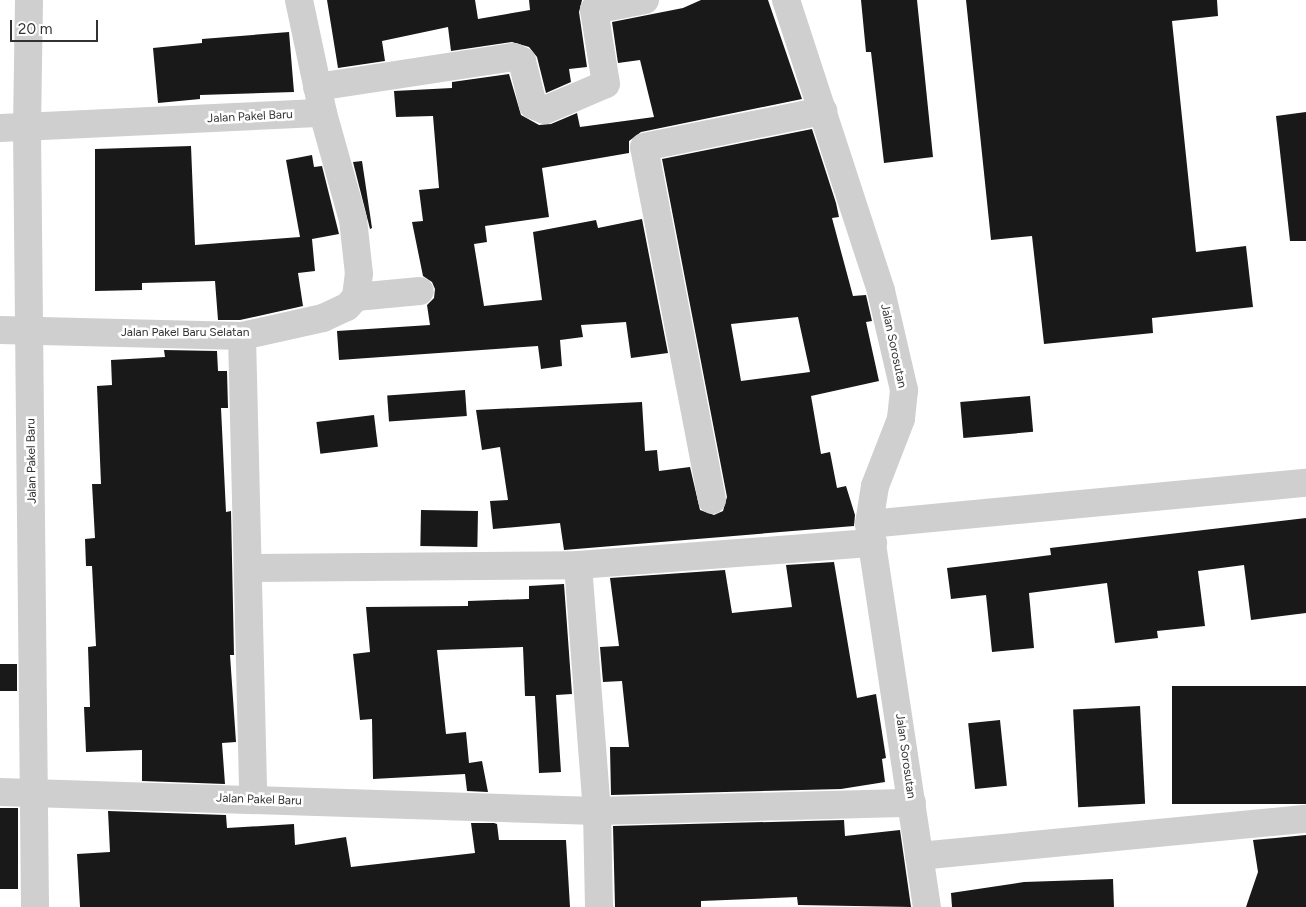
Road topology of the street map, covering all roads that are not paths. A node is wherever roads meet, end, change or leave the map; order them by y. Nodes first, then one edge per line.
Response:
1 (29, 0) edge
2 (299, 0) edge
3 (645, 0) edge
4 (786, 0) edge
5 (593, 5) edge
6 (317, 87) junction
7 (824, 111) junction
8 (323, 113) junction
9 (0, 128) edge
10 (27, 128) junction
11 (420, 291) dead end
12 (356, 297) junction
13 (0, 330) edge
14 (31, 330) junction
15 (242, 336) junction
16 (1306, 483) edge
17 (712, 500) dead end
18 (871, 534) junction
19 (578, 565) junction
20 (249, 568) junction
21 (0, 792) edge
22 (35, 793) junction
23 (253, 799) junction
24 (912, 803) junction
25 (597, 811) junction
26 (1306, 819) edge
27 (920, 856) junction
28 (35, 907) edge
29 (599, 907) edge
30 (927, 907) edge

1 - 10 street, Jalan Pakel Baru
2 - 6 street
3 - 5 street
4 - 7 street, Jalan Sorosutan
5 - 6 street
6 - 8 street
7 - 17 street
7 - 18 street, Jalan Sorosutan
8 - 10 street, Jalan Pakel Baru
8 - 12 street
9 - 10 street, Jalan Pakel Baru
10 - 14 street, Jalan Pakel Baru
11 - 12 street
12 - 15 street, Jalan Pakel Baru Selatan
13 - 14 street, Jalan Pakel Baru Selatan
14 - 15 street, Jalan Pakel Baru Selatan
14 - 22 street, Jalan Pakel Baru
15 - 20 street
16 - 18 street
18 - 19 street
18 - 24 street, Jalan Sorosutan
19 - 20 street
19 - 25 street
20 - 23 street
21 - 22 street, Jalan Pakel Baru
22 - 23 street, Jalan Pakel Baru
22 - 28 street, Jalan Pakel Baru
23 - 25 street, Jalan Pakel Baru
24 - 25 street, Jalan Pakel Baru
24 - 27 street, Jalan Sorosutan
25 - 29 street
26 - 27 street
27 - 30 street, Jalan Sorosutan

